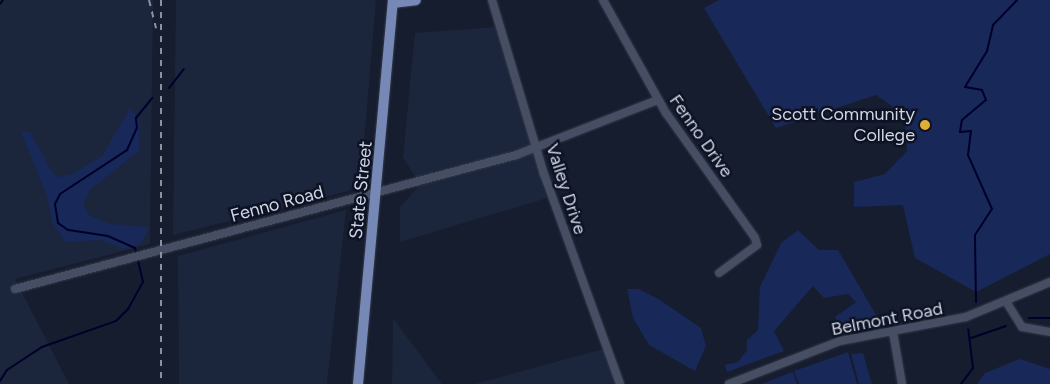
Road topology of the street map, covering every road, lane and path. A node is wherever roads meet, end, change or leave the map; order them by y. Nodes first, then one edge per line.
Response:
1 (416, 0) edge
2 (492, 0) edge
3 (603, 0) edge
4 (393, 2) edge
5 (658, 100) junction
6 (537, 148) junction
7 (377, 193) junction
8 (719, 273) dead end
9 (1050, 282) edge
10 (15, 289) dead end
11 (1006, 303) junction
12 (893, 332) junction
13 (1050, 332) edge
14 (358, 384) edge
15 (620, 384) edge
16 (730, 384) edge
17 (902, 384) edge

1 - 4 main road
2 - 6 street, Valley Drive
3 - 5 street, Fenno Drive
4 - 7 main road, State Street
5 - 6 street, Fenno Road
5 - 8 street, Fenno Drive
6 - 7 street, Fenno Road
6 - 15 street, Valley Drive
7 - 10 street, Fenno Road
7 - 14 main road, State Street
9 - 11 street, Belmont Road
11 - 12 street, Belmont Road
11 - 13 street
12 - 16 street, Belmont Road
12 - 17 street

